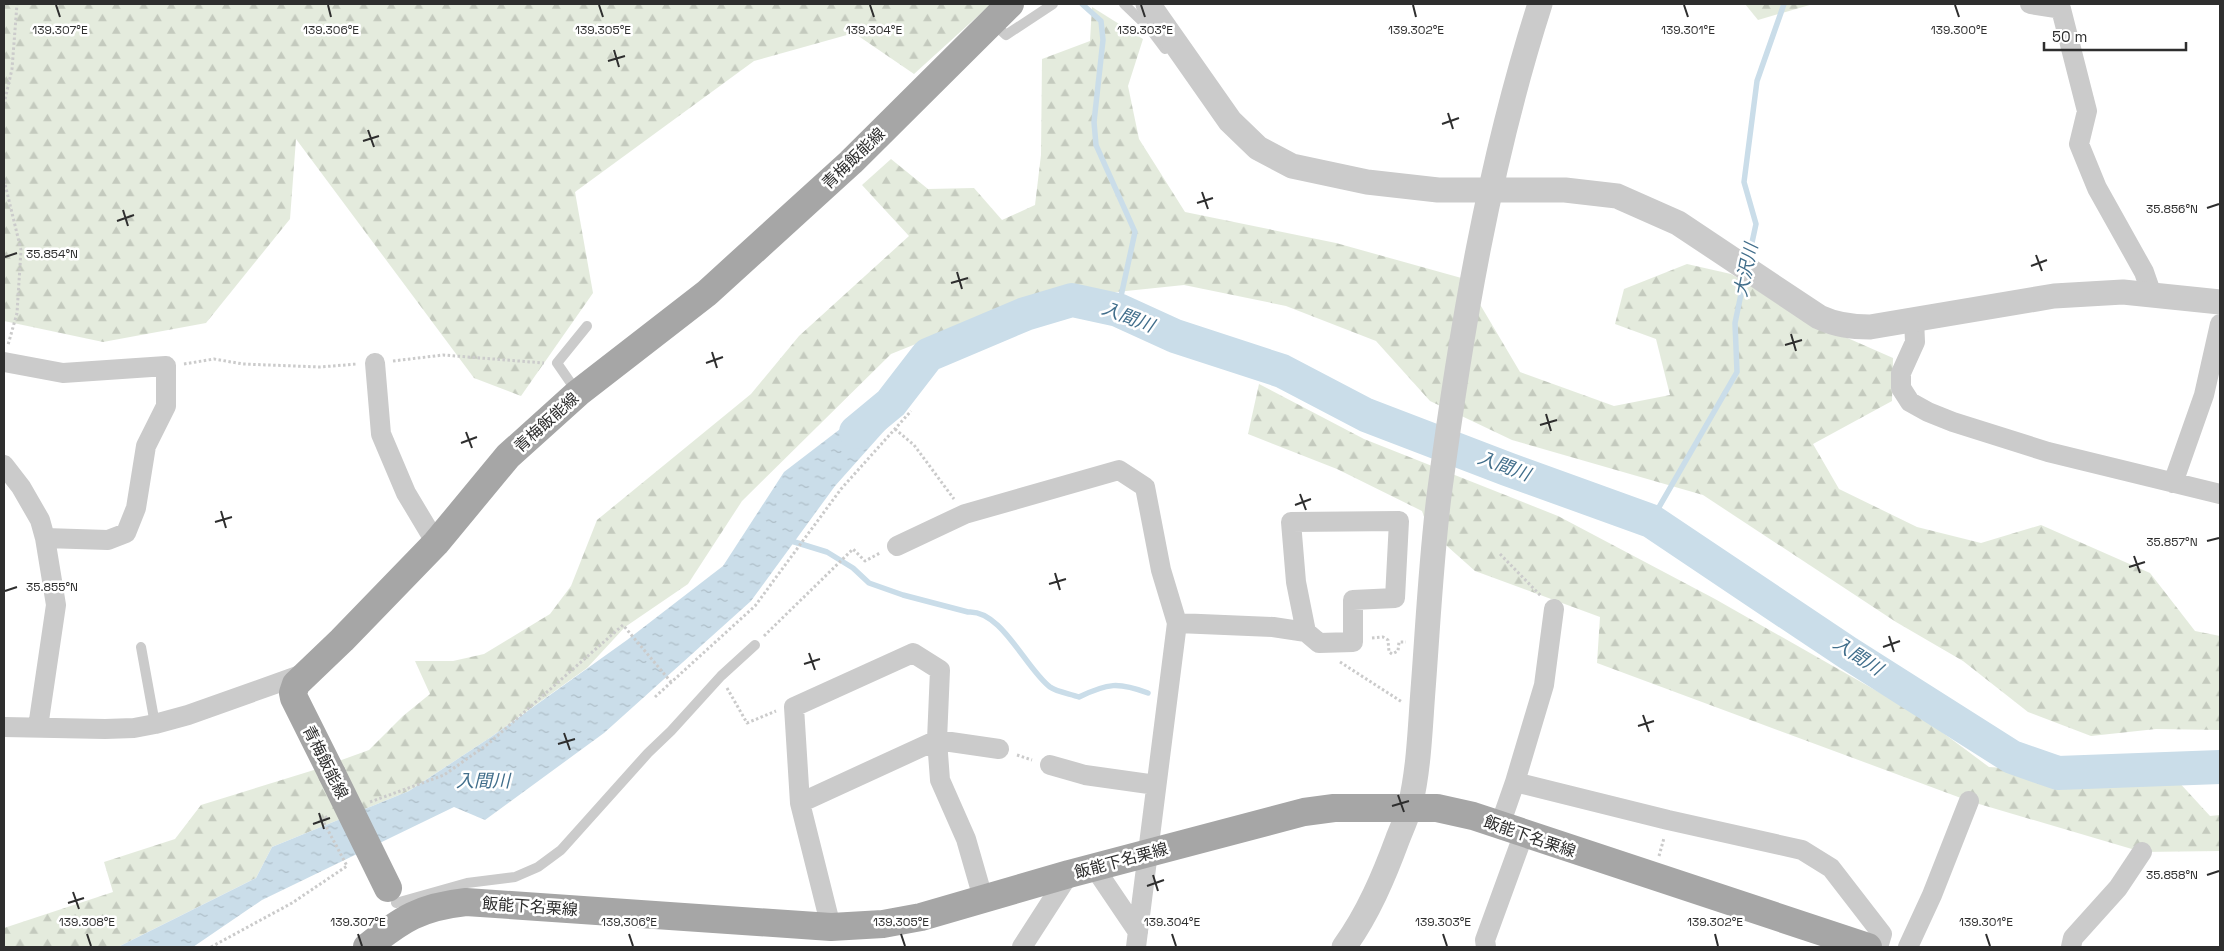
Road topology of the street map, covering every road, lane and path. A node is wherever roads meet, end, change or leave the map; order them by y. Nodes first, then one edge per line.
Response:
1 (17, 4) edge
2 (1053, 4) edge
3 (1124, 4) edge
4 (1148, 4) edge
5 (1540, 4) edge
6 (2030, 4) edge
7 (1001, 12) edge
8 (1181, 64) junction
9 (4, 104) edge
10 (4, 180) edge
11 (1491, 191) junction
12 (2152, 294) junction
13 (2220, 302) edge
14 (1914, 319) junction
15 (2220, 324) edge
16 (587, 326) dead end
17 (5, 356) edge
18 (375, 363) dead end
19 (578, 393) junction
20 (911, 411) dead end
21 (895, 429) junction
22 (4, 465) edge
23 (2173, 483) junction
24 (2220, 494) edge
25 (965, 514) junction
26 (45, 538) junction
27 (436, 543) junction
28 (897, 546) joint
29 (1500, 554) dead end
30 (1554, 609) joint
31 (1178, 623) junction
32 (1312, 637) junction
33 (1352, 640) junction
34 (1427, 643) junction
35 (755, 645) joint
36 (141, 647) dead end
37 (306, 674) junction
38 (721, 676) junction
39 (672, 682) junction
40 (655, 697) dead end
41 (1421, 714) junction
42 (756, 719) dead end
43 (156, 724) junction
44 (4, 727) edge
45 (38, 727) junction
46 (937, 740) junction
47 (999, 749) joint
48 (1050, 765) joint
49 (1515, 782) junction
50 (1156, 786) junction
51 (1969, 801) dead end
52 (365, 803) dead end
53 (800, 803) junction
54 (1410, 808) junction
55 (330, 816) dead end
56 (1668, 820) junction
57 (1512, 829) junction
58 (1149, 852) junction
59 (2142, 852) dead end
60 (1082, 871) junction
61 (1654, 878) junction
62 (983, 898) junction
63 (396, 903) junction
64 (832, 927) junction
65 (1137, 940) edge
66 (211, 947) edge
67 (367, 947) edge
68 (1022, 947) edge
69 (1344, 947) edge
70 (1486, 947) edge
71 (1868, 947) edge
72 (1878, 947) edge
73 (1908, 947) edge
74 (2071, 947) edge

1 - 9 path
2 - 7 lane
3 - 8 lane
4 - 8 street
5 - 11 street
6 - 12 street
7 - 19 main road, 青梅飯能線
8 - 11 street
10 - 17 path
11 - 14 street
11 - 34 street
12 - 13 street
12 - 14 street
14 - 23 street
15 - 23 street
16 - 19 lane
17 - 26 street
18 - 27 street
19 - 27 main road, 青梅飯能線
20 - 21 path
21 - 25 path
21 - 39 path
22 - 26 street
23 - 24 street
25 - 28 street
25 - 31 street
26 - 45 street
27 - 37 main road, 青梅飯能線
28 - 35 path
29 - 30 path
30 - 49 street
31 - 32 street
31 - 50 street
32 - 33 street
32 - 33 street
32 - 41 path
33 - 34 path
34 - 41 street
35 - 38 lane
36 - 43 lane
37 - 43 street
37 - 63 main road, 青梅飯能線, bridge
38 - 42 path
38 - 63 lane
39 - 40 path
39 - 52 path
41 - 54 street
43 - 45 street
44 - 45 street
46 - 47 street
46 - 53 street
46 - 53 street
46 - 62 street
47 - 48 path
48 - 50 street
49 - 56 street
49 - 57 street
50 - 58 street
51 - 73 street
53 - 64 street
54 - 57 main road, 飯能下名栗線
54 - 58 main road, 飯能下名栗線
54 - 69 street
55 - 66 path
56 - 61 path
56 - 72 street
57 - 61 main road, 飯能下名栗線
57 - 70 street
58 - 60 main road, 飯能下名栗線
58 - 65 street
59 - 74 street
60 - 62 main road, 飯能下名栗線
60 - 65 street
60 - 68 street
61 - 71 main road, 飯能下名栗線
62 - 64 main road, 飯能下名栗線
63 - 64 main road, 飯能下名栗線
63 - 67 main road, 飯能下名栗線

